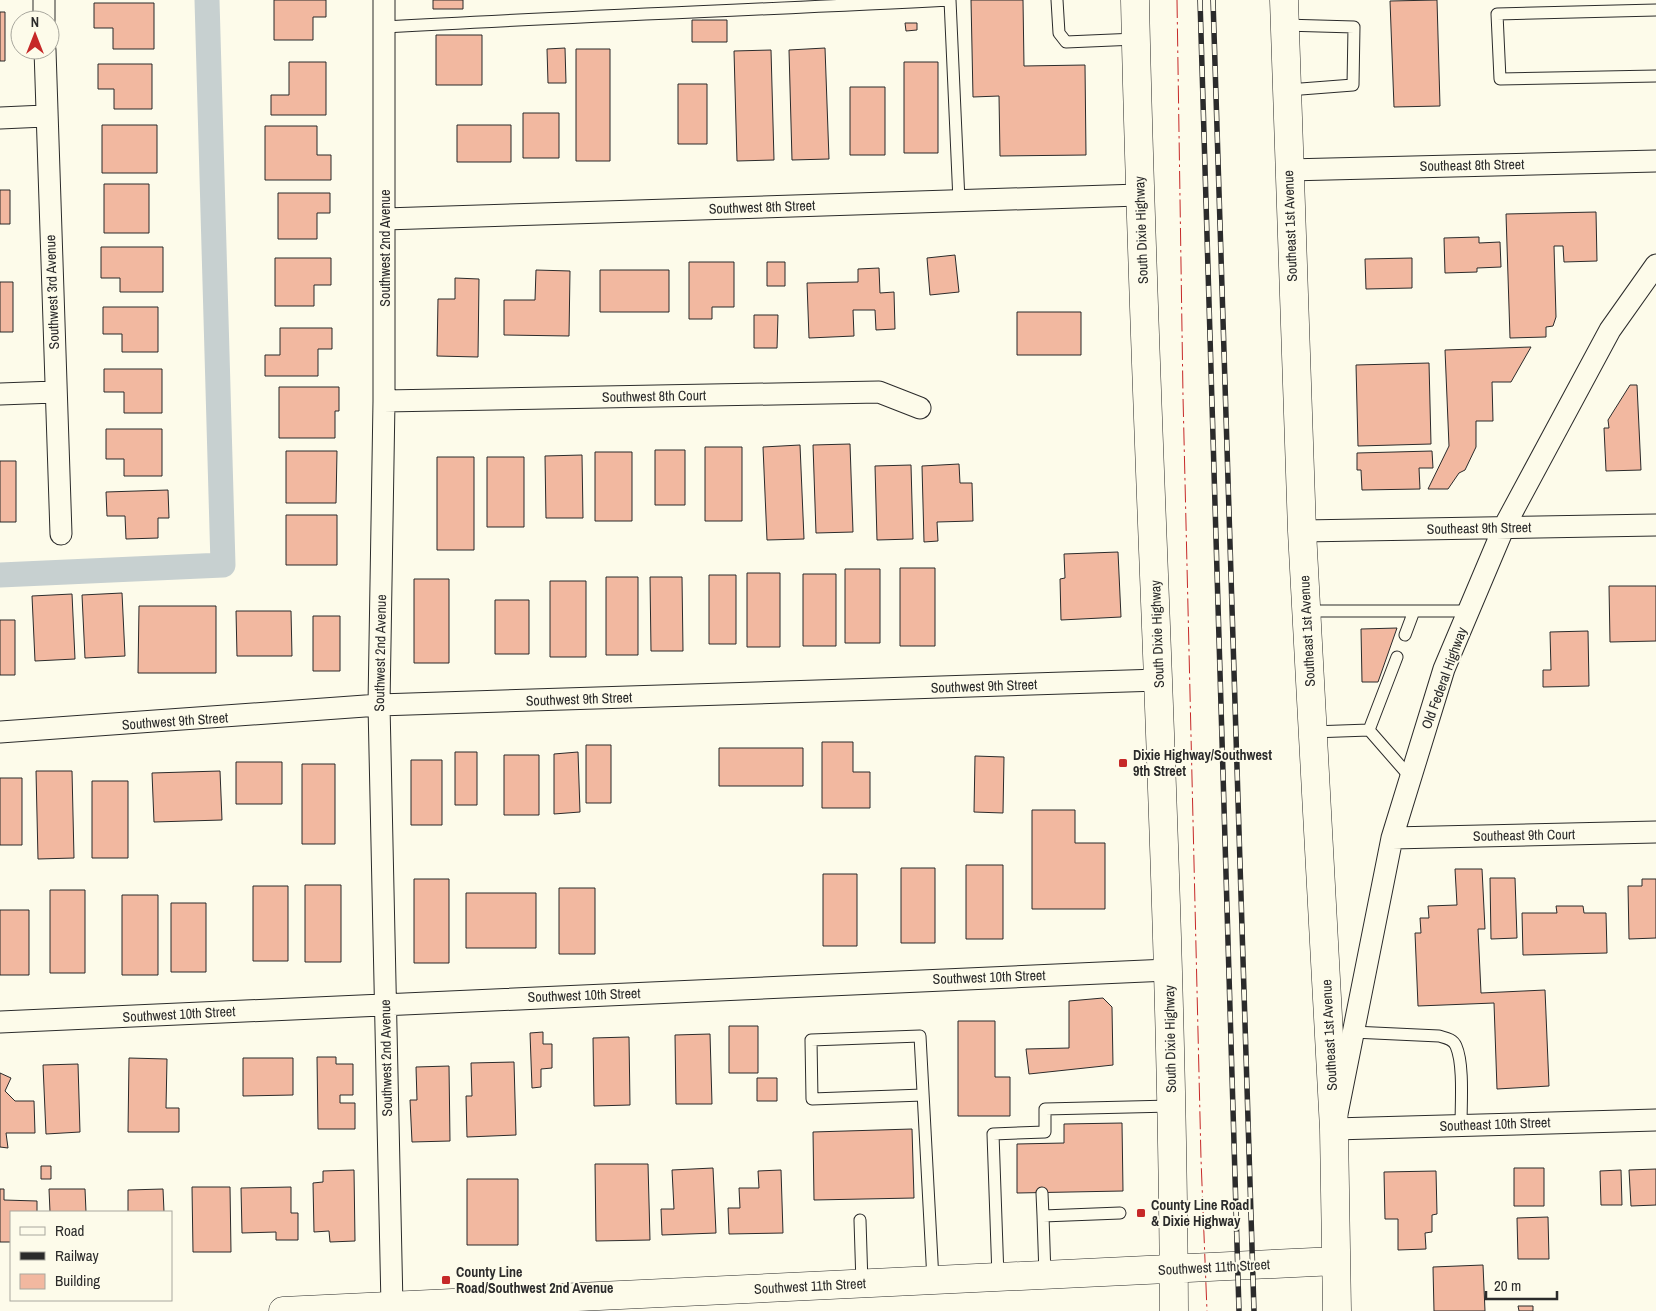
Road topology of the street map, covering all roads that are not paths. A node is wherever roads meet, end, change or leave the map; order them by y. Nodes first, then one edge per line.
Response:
1 (384, 0) edge
2 (949, 0) edge
3 (1058, 0) edge
4 (1136, 0) edge
5 (1656, 10) edge
6 (1284, 13) edge
7 (385, 27) junction
8 (1136, 39) junction
9 (45, 60) edge
10 (1656, 76) edge
11 (1286, 90) junction
12 (45, 116) junction
13 (0, 118) edge
14 (1656, 161) edge
15 (1288, 170) junction
16 (1140, 195) junction
17 (959, 201) junction
18 (385, 220) junction
19 (1656, 265) edge
20 (55, 392) junction
21 (0, 394) edge
22 (384, 401) junction
23 (920, 408) dead end
24 (1656, 525) edge
25 (1504, 527) junction
26 (1302, 531) junction
27 (61, 534) dead end
28 (1306, 611) junction
29 (1414, 611) junction
30 (1468, 611) junction
31 (1406, 635) dead end
32 (1397, 656) dead end
33 (1159, 680) junction
34 (379, 706) junction
35 (1369, 730) junction
36 (0, 732) edge
37 (1312, 732) junction
38 (1410, 778) junction
39 (1656, 832) edge
40 (1392, 838) junction
41 (1168, 970) junction
42 (385, 1003) junction
43 (0, 1022) edge
44 (1353, 1032) junction
45 (923, 1095) junction
46 (1171, 1106) junction
47 (1656, 1120) edge
48 (1461, 1126) junction
49 (1334, 1129) junction
50 (1042, 1193) dead end
51 (1120, 1213) dead end
52 (1043, 1216) junction
53 (860, 1220) dead end
54 (1336, 1262) junction
55 (1174, 1269) junction
56 (1045, 1275) junction
57 (998, 1277) junction
58 (933, 1280) junction
59 (862, 1284) junction
60 (393, 1308) edge
61 (283, 1311) edge
62 (1174, 1311) edge
63 (1337, 1311) edge

1 - 7 street, Southwest 2nd Avenue
2 - 7 lane
2 - 17 lane
3 - 8 lane
4 - 8 main road, South Dixie Highway
5 - 10 lane
6 - 11 main road, Southeast 1st Avenue
6 - 11 lane
7 - 18 street, Southwest 2nd Avenue
8 - 16 main road, South Dixie Highway
9 - 12 street, Southwest 3rd Avenue
11 - 15 main road, Southeast 1st Avenue
12 - 13 street
12 - 20 street, Southwest 3rd Avenue
14 - 15 street, Southeast 8th Street
15 - 26 main road, Southeast 1st Avenue
16 - 17 street, Southwest 8th Street
16 - 33 main road, South Dixie Highway
17 - 18 street, Southwest 8th Street
18 - 22 street, Southwest 2nd Avenue
19 - 25 street, Old Federal Highway
20 - 21 street
20 - 27 street, Southwest 3rd Avenue
22 - 23 street, Southwest 8th Court
22 - 34 street, Southwest 2nd Avenue
24 - 25 street, Southeast 9th Street
25 - 26 street, Southeast 9th Street
25 - 30 street, Old Federal Highway
26 - 28 main road, Southeast 1st Avenue
28 - 29 lane
28 - 37 main road, Southeast 1st Avenue
29 - 30 lane
29 - 31 lane
30 - 38 street, Old Federal Highway
32 - 35 lane
33 - 34 street, Southwest 9th Street
33 - 41 main road, South Dixie Highway
34 - 36 street, Southwest 9th Street
34 - 42 street, Southwest 2nd Avenue
35 - 37 lane
35 - 38 lane
37 - 49 main road, Southeast 1st Avenue
38 - 40 street, Old Federal Highway
39 - 40 street, Southeast 9th Court
40 - 44 street, Old Federal Highway
41 - 42 street, Southwest 10th Street
41 - 46 main road, South Dixie Highway
42 - 43 street, Southwest 10th Street
42 - 60 street, Southwest 2nd Avenue
44 - 48 lane
44 - 49 street, Old Federal Highway
45 - 45 lane
45 - 58 lane
46 - 55 main road, South Dixie Highway
46 - 57 lane
47 - 48 street, Southeast 10th Street
48 - 49 street, Southeast 10th Street
49 - 54 main road, Southeast 1st Avenue
50 - 52 lane
51 - 52 lane
52 - 56 lane
53 - 59 lane
54 - 55 main road, Southwest 11th Street
54 - 63 main road, Southeast 1st Avenue
55 - 56 main road, Southwest 11th Street
55 - 62 main road, South Dixie Highway
56 - 57 main road, Southwest 11th Street
57 - 58 main road, Southwest 11th Street
58 - 59 main road, Southwest 11th Street
59 - 60 main road, Southwest 11th Street
60 - 61 main road, Southwest 11th Street

